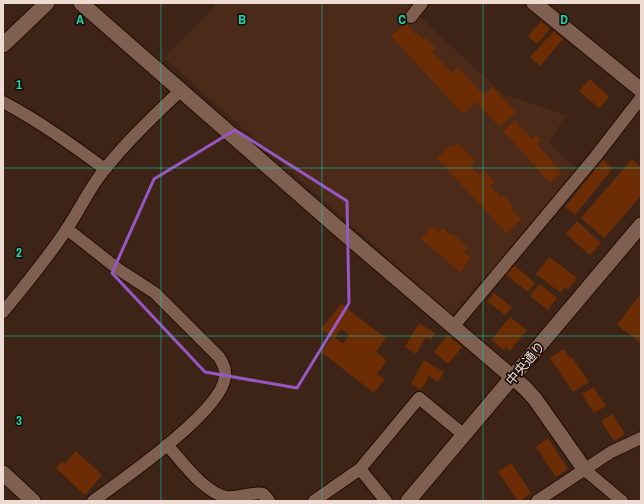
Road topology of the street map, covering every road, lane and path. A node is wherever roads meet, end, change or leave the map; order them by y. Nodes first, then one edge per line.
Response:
1 (47, 3) edge
2 (81, 3) edge
3 (422, 3) edge
4 (534, 3) edge
5 (411, 17) dead end
6 (3, 45) edge
7 (181, 90) junction
8 (641, 90) edge
9 (641, 98) edge
10 (3, 102) edge
11 (105, 169) junction
12 (641, 225) edge
13 (67, 229) junction
14 (3, 312) edge
15 (453, 327) junction
16 (513, 377) junction
17 (464, 435) junction
18 (641, 438) edge
19 (166, 445) junction
20 (360, 469) junction
21 (585, 470) junction
22 (3, 473) edge
23 (33, 501) edge
24 (93, 501) edge
25 (269, 501) edge
26 (314, 501) edge
27 (386, 501) edge
28 (408, 501) edge
29 (537, 501) edge
30 (622, 501) edge

1 - 6 street
2 - 7 street
3 - 5 street
4 - 8 street
7 - 11 street
7 - 15 street
9 - 15 street
10 - 11 street
11 - 13 street
12 - 16 street, 中央通り
13 - 14 street
13 - 19 street
15 - 16 street
16 - 17 street, 中央通り
16 - 21 street
17 - 20 street
17 - 28 street, 中央通り
18 - 21 street
19 - 24 street
19 - 25 street
20 - 26 street
20 - 27 street
21 - 29 street
21 - 30 street
22 - 23 street

